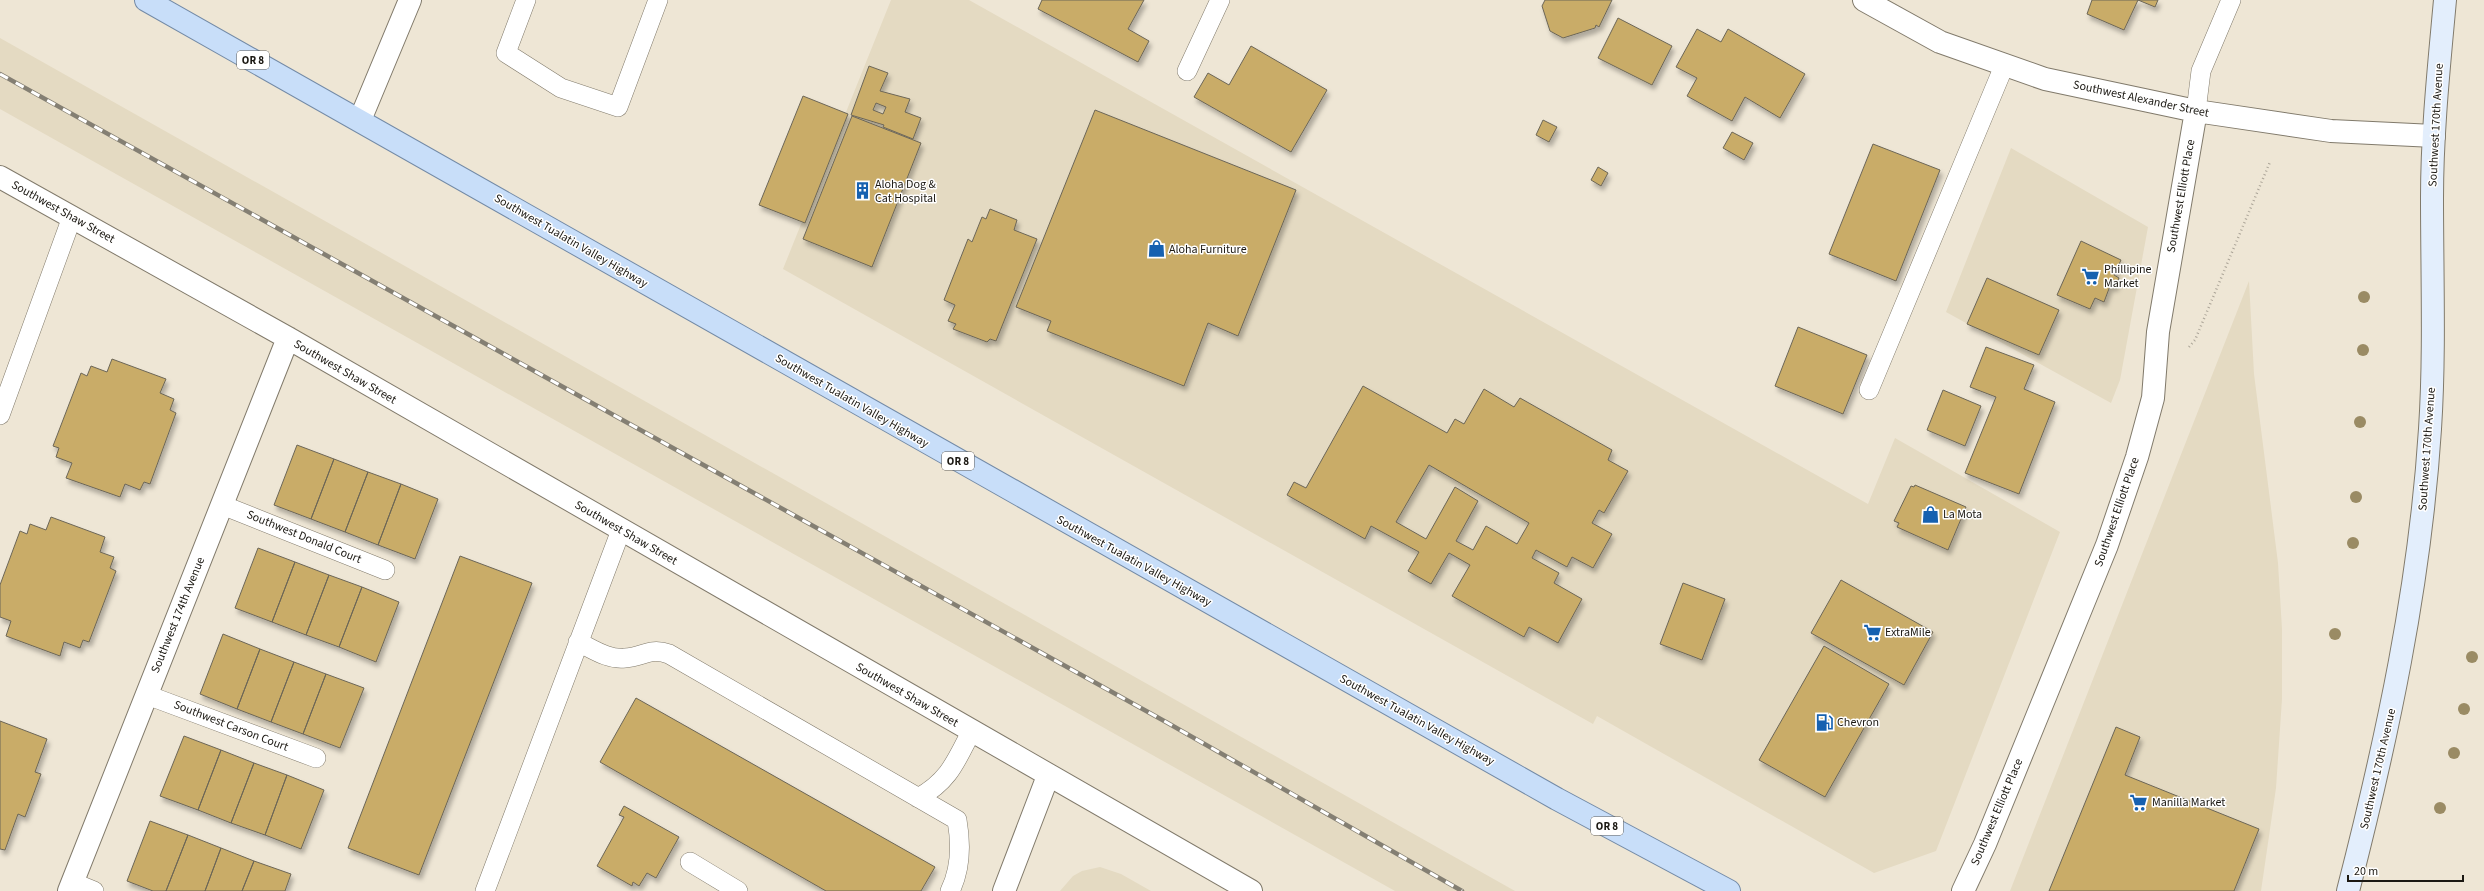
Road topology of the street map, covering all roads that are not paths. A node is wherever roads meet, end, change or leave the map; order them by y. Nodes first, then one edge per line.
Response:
1 (146, 0) edge
2 (410, 0) edge
3 (526, 0) edge
4 (658, 0) edge
5 (1220, 0) edge
6 (1864, 0) edge
7 (2231, 0) edge
8 (2445, 0) edge
9 (2004, 66) junction
10 (1187, 71) dead end
11 (2196, 111) junction
12 (360, 120) junction
13 (2434, 136) junction
14 (0, 177) edge
15 (72, 217) junction
16 (288, 338) junction
17 (1869, 390) dead end
18 (0, 415) edge
19 (222, 505) junction
20 (620, 530) junction
21 (385, 570) dead end
22 (578, 642) junction
23 (147, 695) junction
24 (972, 732) junction
25 (316, 758) dead end
26 (1048, 776) junction
27 (918, 798) junction
28 (1657, 854) junction
29 (690, 862) dead end
30 (70, 887) edge
31 (94, 891) edge
32 (485, 891) edge
33 (738, 891) edge
34 (950, 891) edge
35 (1004, 891) edge
36 (1251, 891) edge
37 (1695, 891) edge
38 (1730, 891) edge
39 (1963, 891) edge
40 (2348, 891) edge

1 - 12 main road, Southwest Tualatin Valley Highway / OR 8
2 - 12 street
3 - 4 lane
5 - 10 lane
6 - 9 street, Southwest Alexander Street
7 - 11 lane
8 - 13 main road, Southwest 170th Avenue
9 - 11 street, Southwest Alexander Street
9 - 17 lane
11 - 13 street, Southwest Alexander Street
11 - 39 street, Southwest Elliott Place
12 - 28 main road, Southwest Tualatin Valley Highway / OR 8
13 - 40 main road, Southwest 170th Avenue
14 - 15 street, Southwest Shaw Street
15 - 16 street, Southwest Shaw Street
15 - 18 lane
16 - 19 street, Southwest 174th Avenue
16 - 20 street, Southwest Shaw Street
19 - 21 lane, Southwest Donald Court
19 - 23 street, Southwest 174th Avenue
20 - 22 lane
20 - 24 street, Southwest Shaw Street
22 - 27 lane
22 - 32 lane
23 - 25 lane, Southwest Carson Court
23 - 30 street, Southwest 174th Avenue
24 - 26 street, Southwest Shaw Street
24 - 27 lane
26 - 35 street
26 - 36 street, Southwest Shaw Street
27 - 34 lane
28 - 37 main road
28 - 38 main road, Southwest Tualatin Valley Highway / OR 8
29 - 33 lane
30 - 31 lane

